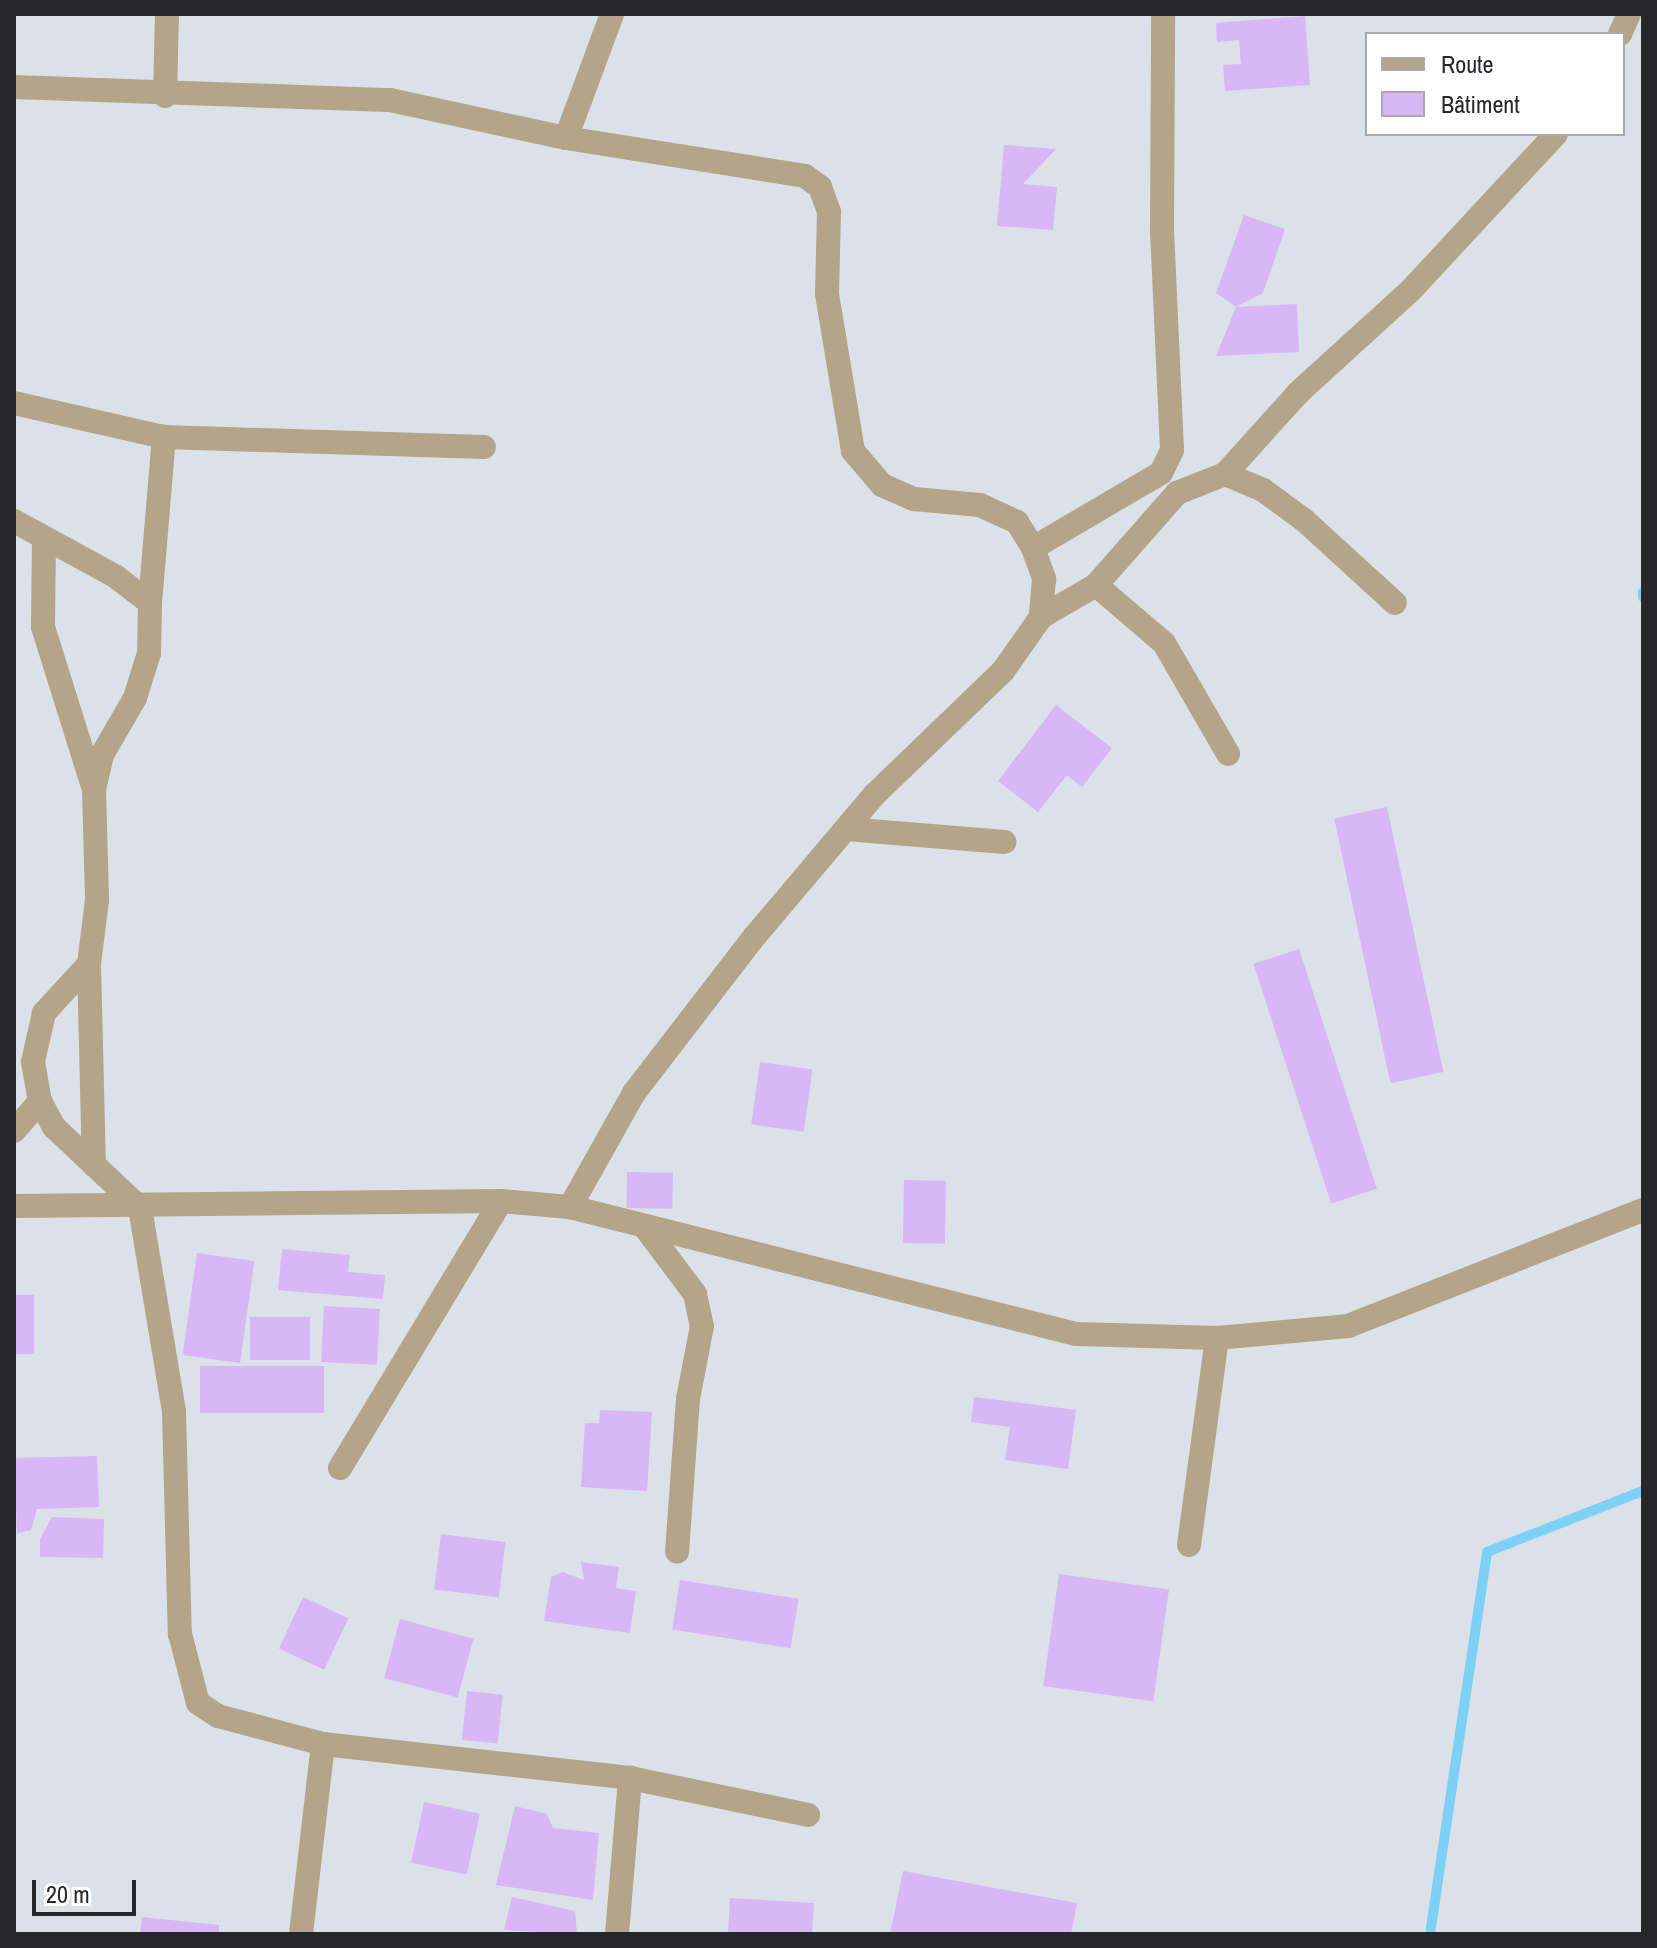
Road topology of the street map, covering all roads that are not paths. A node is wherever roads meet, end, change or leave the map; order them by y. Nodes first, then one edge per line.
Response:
1 (167, 14) edge
2 (612, 14) edge
3 (1163, 14) edge
4 (14, 87) edge
5 (165, 96) junction
6 (1554, 136) edge
7 (566, 138) junction
8 (14, 403) edge
9 (164, 437) junction
10 (484, 447) dead end
11 (1161, 473) junction
12 (1225, 474) junction
13 (1177, 493) junction
14 (14, 521) edge
15 (44, 541) junction
16 (1033, 548) junction
17 (1096, 585) junction
18 (150, 603) junction
19 (1395, 603) dead end
20 (1041, 617) junction
21 (1228, 754) dead end
22 (94, 790) junction
23 (846, 829) junction
24 (1004, 842) dead end
25 (89, 964) junction
26 (40, 1101) junction
27 (14, 1131) edge
28 (94, 1165) junction
29 (501, 1201) junction
30 (14, 1206) edge
31 (570, 1207) junction
32 (140, 1208) junction
33 (1643, 1210) edge
34 (644, 1226) junction
35 (1217, 1338) junction
36 (340, 1468) dead end
37 (1189, 1545) dead end
38 (677, 1552) dead end
39 (323, 1744) junction
40 (630, 1778) junction
41 (808, 1815) dead end
42 (301, 1934) edge
43 (617, 1934) edge

1 - 5 street
2 - 7 street
3 - 11 street
4 - 5 street
5 - 7 street
6 - 12 street
7 - 16 street
8 - 9 street
9 - 10 street
9 - 18 street
11 - 13 street
11 - 16 street
12 - 13 street
12 - 19 street
13 - 17 street
14 - 15 street
15 - 18 street
15 - 22 street
16 - 20 street
17 - 20 street
17 - 21 street
18 - 22 street
20 - 23 street
22 - 25 street
23 - 24 street
23 - 31 street
25 - 26 street
25 - 28 street
26 - 27 street
26 - 28 street
28 - 32 street
29 - 31 street
29 - 32 street
29 - 36 street
30 - 32 street
31 - 34 street
32 - 39 street
33 - 35 street
34 - 35 street
34 - 38 street
35 - 37 street
39 - 40 street
39 - 42 street
40 - 41 street
40 - 43 street

